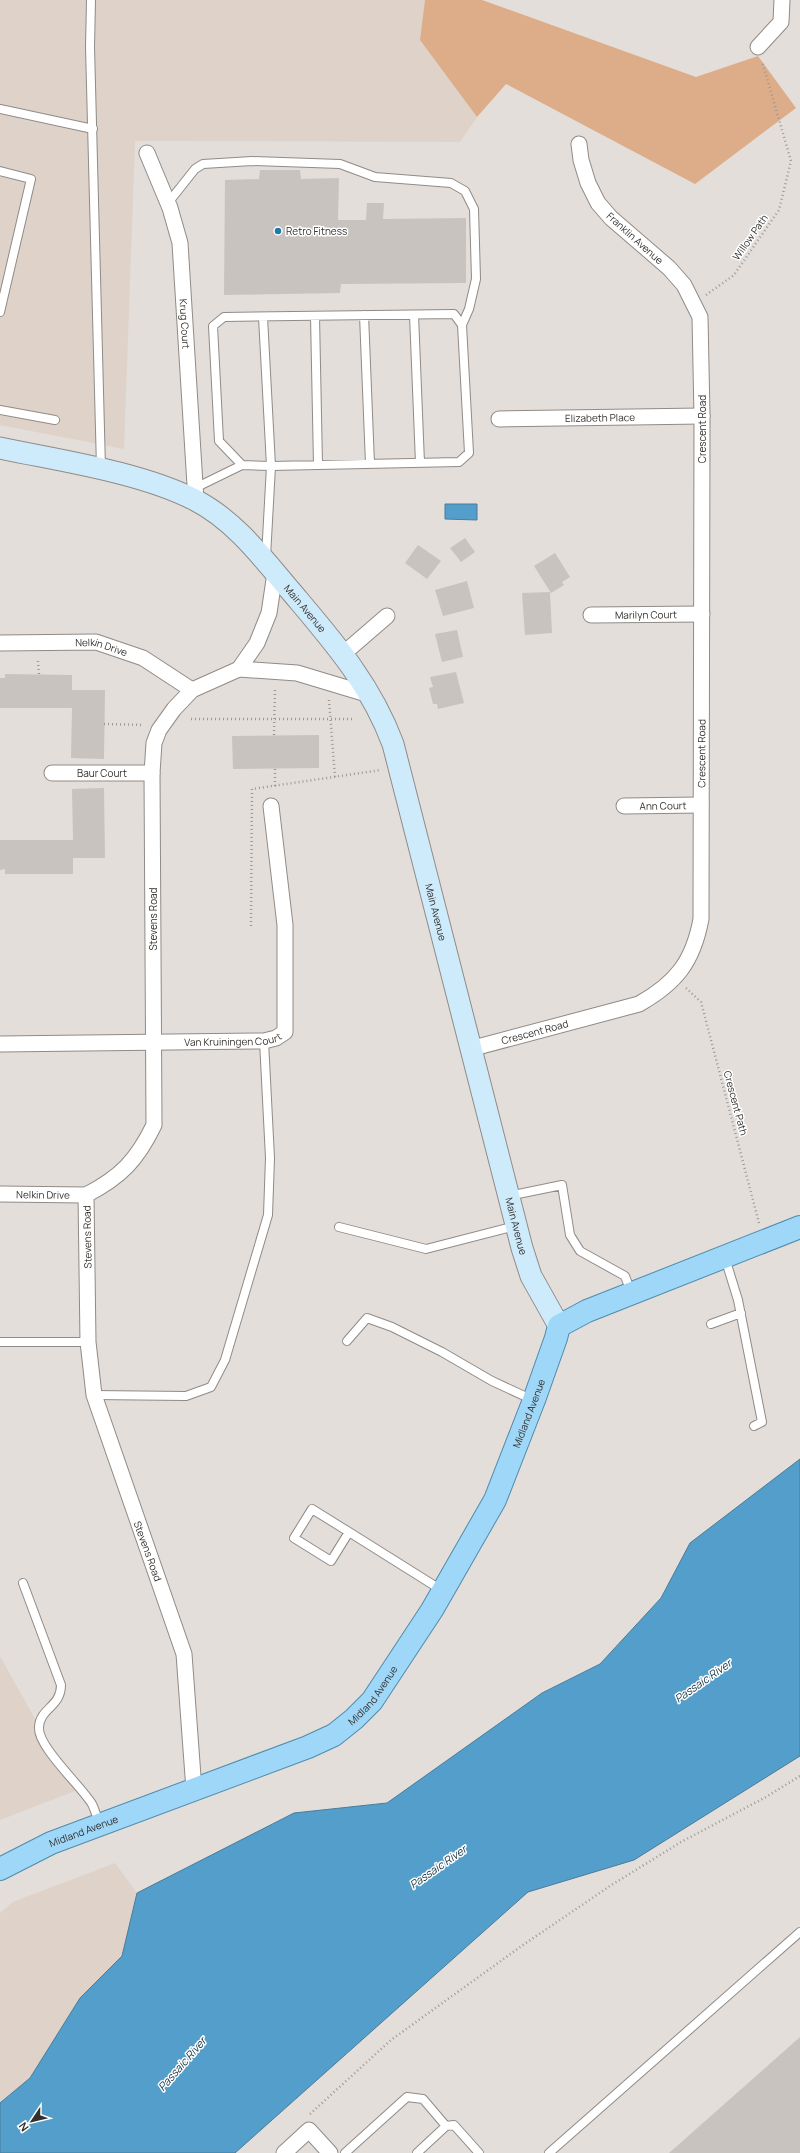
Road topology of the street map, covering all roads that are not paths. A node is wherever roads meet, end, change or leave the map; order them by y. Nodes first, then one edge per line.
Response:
1 (91, 0) edge
2 (782, 0) edge
3 (758, 47) road end
4 (0, 109) edge
5 (92, 130) junction
6 (579, 144) dead end
7 (147, 153) dead end
8 (0, 171) edge
9 (168, 203) junction
10 (694, 304) joint
11 (0, 312) edge
12 (364, 315) junction
13 (414, 315) junction
14 (315, 316) junction
15 (263, 317) junction
16 (462, 325) junction
17 (0, 410) edge
18 (702, 416) junction
19 (499, 419) dead end
20 (56, 420) dead end
21 (0, 448) edge
22 (420, 463) junction
23 (370, 464) junction
24 (318, 465) junction
25 (242, 466) junction
26 (271, 466) junction
27 (101, 469) junction
28 (196, 494) junction
29 (271, 568) junction
30 (702, 614) junction
31 (591, 615) dead end
32 (387, 616) dead end
33 (0, 643) edge
34 (343, 654) junction
35 (239, 669) junction
36 (192, 690) junction
37 (370, 695) junction
38 (52, 773) dead end
39 (152, 773) junction
40 (701, 805) junction
41 (271, 806) dead end
42 (624, 806) dead end
43 (264, 1041) junction
44 (154, 1043) junction
45 (0, 1044) edge
46 (470, 1049) junction
47 (0, 1194) edge
48 (86, 1195) junction
49 (507, 1196) junction
50 (515, 1226) junction
51 (339, 1227) dead end
52 (800, 1227) edge
53 (725, 1257) junction
54 (631, 1293) junction
55 (741, 1313) junction
56 (711, 1324) dead end
57 (558, 1326) junction
58 (347, 1341) dead end
59 (0, 1342) edge
60 (88, 1342) junction
61 (94, 1395) junction
62 (534, 1400) junction
63 (754, 1426) dead end
64 (348, 1532) junction
65 (22, 1583) dead end
66 (443, 1591) junction
67 (194, 1790) junction
68 (100, 1825) junction
69 (0, 1869) edge
70 (800, 1932) edge
71 (446, 2126) junction
72 (284, 2153) edge
73 (330, 2153) edge
74 (345, 2153) edge
75 (416, 2153) edge
76 (479, 2153) edge
77 (548, 2153) edge

1 - 5 lane
2 - 3 street
4 - 5 lane
5 - 27 lane
6 - 10 street, Franklin Avenue
7 - 9 street, Krug Court
8 - 11 lane
9 - 16 lane
9 - 28 street, Krug Court
10 - 18 street, Crescent Road
12 - 13 lane
12 - 14 lane
12 - 23 lane
13 - 16 lane
13 - 22 lane
14 - 15 lane
14 - 24 lane
15 - 25 lane
15 - 26 lane
16 - 22 lane
17 - 20 lane
18 - 19 street, Elizabeth Place
18 - 30 street, Crescent Road
21 - 27 street, Main Avenue
22 - 23 lane
23 - 24 lane
24 - 26 lane
25 - 26 lane
25 - 28 lane
26 - 29 lane
27 - 28 street, Main Avenue
28 - 29 street, Main Avenue
29 - 34 street, Main Avenue
29 - 35 street
30 - 31 street, Marilyn Court
30 - 40 street, Crescent Road
32 - 34 street
33 - 36 street, Nelkin Drive
34 - 37 street, Main Avenue
35 - 36 street, Stevens Road
35 - 37 street, Stevens Road
36 - 39 street, Stevens Road
37 - 46 street, Main Avenue
38 - 39 street, Baur Court
39 - 44 street, Stevens Road
40 - 42 street, Ann Court
40 - 46 street, Crescent Road
41 - 43 street, Van Kruiningen Court
43 - 44 street, Van Kruiningen Court
43 - 61 lane
44 - 45 street, Van Kruiningen Court
44 - 48 street, Stevens Road
46 - 49 street, Main Avenue
47 - 48 street, Nelkin Drive
48 - 60 street, Stevens Road
49 - 50 street, Main Avenue
49 - 54 lane
50 - 51 lane
50 - 57 street, Main Avenue
52 - 53 main road
53 - 54 main road
53 - 55 lane
54 - 57 main road
55 - 56 lane
55 - 63 lane
57 - 62 main road, Midland Avenue
58 - 62 lane
59 - 60 lane
60 - 61 street, Stevens Road
61 - 67 street, Stevens Road
62 - 66 main road, Midland Avenue
64 - 64 lane
64 - 66 lane
65 - 68 lane
66 - 67 main road, Midland Avenue
67 - 68 main road, Midland Avenue
68 - 69 main road, Midland Avenue
70 - 77 lane
71 - 74 lane
71 - 75 lane
71 - 76 lane
72 - 73 street

